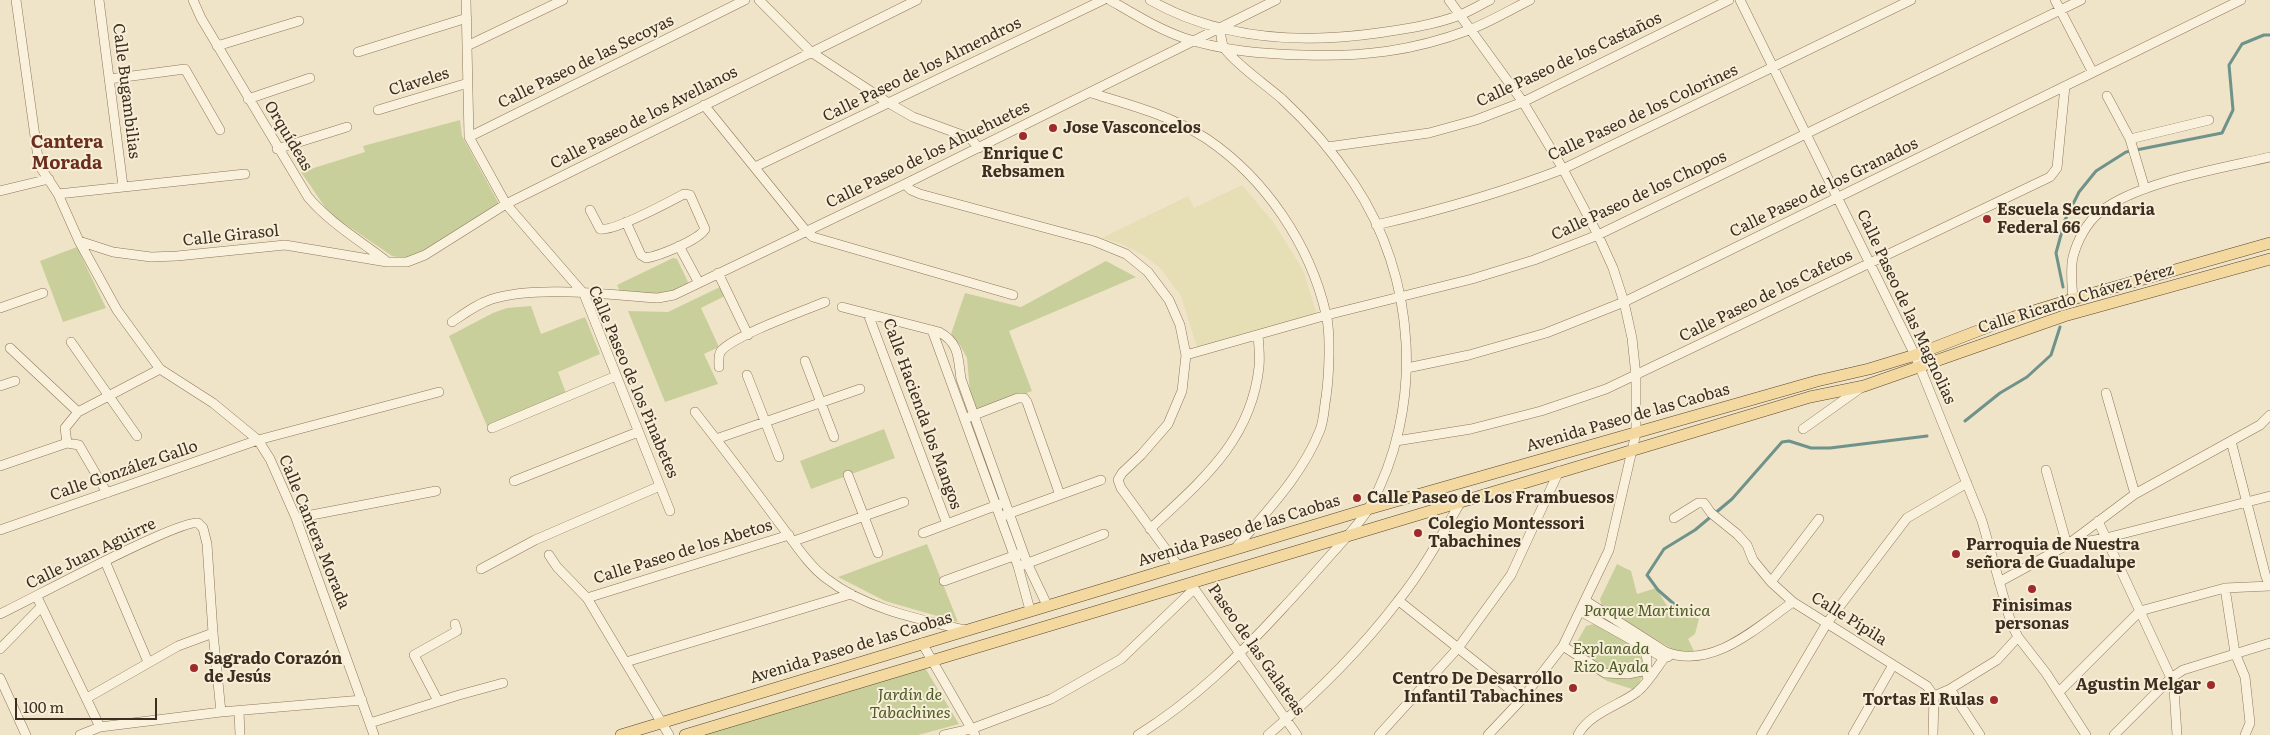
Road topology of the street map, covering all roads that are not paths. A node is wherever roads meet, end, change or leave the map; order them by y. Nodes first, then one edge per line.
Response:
1 (16, 0) edge
2 (99, 0) edge
3 (193, 0) edge
4 (466, 0) edge
5 (563, 0) edge
6 (744, 0) edge
7 (758, 0) edge
8 (917, 0) edge
9 (1103, 0) edge
10 (1110, 0) edge
11 (1150, 0) edge
12 (1276, 0) edge
13 (1449, 0) edge
14 (1490, 0) edge
15 (1530, 0) edge
16 (1729, 0) edge
17 (1740, 0) edge
18 (1911, 0) edge
19 (2055, 0) edge
20 (2082, 0) edge
21 (2241, 0) edge
22 (2061, 10) junction
23 (1460, 15) junction
24 (467, 18) junction
25 (299, 22) dead end
26 (1220, 28) junction
27 (1471, 29) junction
28 (1196, 41) junction
29 (217, 46) junction
30 (467, 46) junction
31 (1225, 49) junction
32 (358, 52) dead end
33 (811, 52) junction
34 (1774, 67) junction
35 (2092, 71) junction
36 (310, 78) dead end
37 (109, 79) junction
38 (468, 83) junction
39 (2065, 86) junction
40 (1091, 93) junction
41 (2107, 96) dead end
42 (248, 99) junction
43 (887, 102) junction
44 (1523, 102) junction
45 (704, 105) junction
46 (378, 110) dead end
47 (2209, 120) dead end
48 (347, 127) dead end
49 (220, 130) dead end
50 (1807, 134) junction
51 (468, 138) junction
52 (2130, 142) junction
53 (1327, 147) junction
54 (979, 148) junction
55 (277, 149) junction
56 (2270, 157) edge
57 (755, 167) junction
58 (1564, 169) junction
59 (245, 174) dead end
60 (49, 179) junction
61 (905, 184) junction
62 (123, 186) junction
63 (2145, 189) junction
64 (0, 191) edge
65 (58, 194) junction
66 (1838, 197) junction
67 (506, 204) junction
68 (590, 210) dead end
69 (626, 222) junction
70 (1376, 225) junction
71 (806, 231) junction
72 (1598, 235) junction
73 (79, 241) junction
74 (2270, 243) edge
75 (679, 246) junction
76 (2270, 258) edge
77 (387, 262) junction
78 (1870, 262) junction
79 (718, 273) junction
80 (699, 283) junction
81 (43, 292) dead end
82 (584, 294) junction
83 (1013, 295) dead end
84 (1401, 297) junction
85 (2073, 299) junction
86 (825, 302) dead end
87 (1624, 302) junction
88 (2060, 303) junction
89 (842, 307) dead end
90 (0, 308) edge
91 (868, 314) junction
92 (1327, 315) junction
93 (2064, 316) junction
94 (452, 322) dead end
95 (932, 330) junction
96 (748, 335) junction
97 (1258, 336) junction
98 (71, 342) dead end
99 (10, 348) dead end
100 (1186, 355) junction
101 (1915, 355) junction
102 (805, 361) dead end
103 (719, 366) dead end
104 (1407, 368) junction
105 (1919, 368) junction
106 (160, 369) junction
107 (1869, 370) joint
108 (747, 375) dead end
109 (616, 376) junction
110 (1636, 376) junction
111 (15, 381) dead end
112 (0, 386) edge
113 (1864, 386) junction
114 (860, 389) dead end
115 (439, 392) dead end
116 (2106, 393) dead end
117 (108, 396) junction
118 (821, 403) junction
119 (78, 412) junction
120 (695, 412) dead end
121 (974, 415) junction
122 (2270, 415) edge
123 (964, 419) junction
124 (766, 422) junction
125 (492, 428) dead end
126 (1803, 429) dead end
127 (638, 432) junction
128 (1636, 434) junction
129 (137, 436) dead end
130 (834, 437) dead end
131 (716, 439) junction
132 (258, 440) junction
133 (1396, 441) junction
134 (2231, 441) junction
135 (67, 444) junction
136 (1634, 449) junction
137 (779, 457) dead end
138 (0, 466) edge
139 (2046, 470) dead end
140 (1559, 471) junction
141 (848, 475) dead end
142 (1101, 480) dead end
143 (514, 481) dead end
144 (1967, 483) junction
145 (660, 486) junction
146 (436, 491) dead end
147 (107, 493) junction
148 (2135, 494) junction
149 (1060, 495) junction
150 (2270, 496) edge
151 (1461, 500) junction
152 (904, 502) dead end
153 (1006, 502) junction
154 (2247, 503) junction
155 (996, 506) junction
156 (1368, 509) junction
157 (670, 511) dead end
158 (1010, 514) junction
159 (864, 516) junction
160 (1000, 517) junction
161 (296, 518) junction
162 (1674, 518) dead end
163 (1819, 519) dead end
164 (2098, 521) junction
165 (947, 524) junction
166 (1, 526) edge
167 (1150, 529) junction
168 (923, 533) dead end
169 (1104, 534) dead end
170 (1348, 536) junction
171 (791, 538) junction
172 (2106, 538) junction
173 (2067, 545) junction
174 (1234, 551) junction
175 (878, 553) dead end
176 (1019, 554) junction
177 (548, 555) dead end
178 (105, 561) junction
179 (1023, 565) junction
180 (1178, 566) junction
181 (481, 569) dead end
182 (944, 581) dead end
183 (1771, 582) junction
184 (1999, 582) junction
185 (1116, 584) junction
186 (1192, 586) junction
187 (2270, 586) edge
188 (2225, 588) junction
189 (851, 594) junction
190 (37, 597) junction
191 (587, 598) junction
192 (1045, 601) junction
193 (1399, 601) junction
194 (1586, 601) junction
195 (1793, 602) junction
196 (1122, 604) junction
197 (41, 606) junction
198 (1029, 606) junction
199 (1580, 611) junction
200 (2140, 611) junction
201 (0, 614) edge
202 (455, 624) dead end
203 (1827, 624) junction
204 (965, 630) junction
205 (213, 633) junction
206 (2018, 637) junction
207 (922, 643) junction
208 (2270, 643) edge
209 (1563, 646) junction
210 (1643, 647) junction
211 (1458, 648) junction
212 (0, 650) edge
213 (2235, 653) junction
214 (1238, 654) junction
215 (1668, 655) junction
216 (932, 661) junction
217 (148, 662) junction
218 (626, 662) junction
219 (1893, 665) junction
220 (1647, 670) junction
221 (0, 678) edge
222 (2171, 678) junction
223 (1647, 681) junction
224 (503, 683) dead end
225 (1950, 688) junction
226 (2059, 692) junction
227 (1934, 696) junction
228 (86, 698) junction
229 (1522, 699) junction
230 (362, 700) junction
231 (438, 701) junction
232 (239, 711) junction
233 (221, 712) junction
234 (1286, 720) junction
235 (370, 723) junction
236 (662, 723) junction
237 (100, 727) junction
238 (973, 732) edge
239 (2177, 733) edge
240 (26, 735) edge
241 (80, 735) edge
242 (240, 735) edge
243 (374, 735) edge
244 (621, 735) edge
245 (669, 735) edge
246 (684, 735) edge
247 (944, 735) edge
248 (1138, 735) edge
249 (1268, 735) edge
250 (1297, 735) edge
251 (1379, 735) edge
252 (1488, 735) edge
253 (1578, 735) edge
254 (1761, 735) edge
255 (1853, 735) edge
256 (1933, 735) edge
257 (1980, 735) edge
258 (2086, 735) edge
259 (2114, 735) edge
260 (2245, 735) edge

1 - 60 street, Calle Cantera Morada
2 - 37 street, Calle Bugambilias
3 - 29 street, Orquídeas
4 - 24 street, Calle Paseo de los Pinabetes
5 - 30 street
6 - 51 street, Calle Paseo de las Secoyas
7 - 33 street
8 - 33 street, Calle Paseo de los Avellanos
9 - 43 street, Calle Paseo de los Almendros
10 - 28 street
11 - 26 street
12 - 26 street, Calle Paseo de los Ahuehuetes
13 - 23 street
14 - 23 street
15 - 27 street
16 - 44 street, Calle Paseo de los Castaños
17 - 34 street, Calle Paseo de las Magnolias
18 - 34 street, Calle Paseo de los Colorines
19 - 22 street
20 - 22 street, Calle Paseo de los Chopos
21 - 35 street, Calle Paseo de los Granados
22 - 35 street
22 - 50 street, Calle Paseo de los Chopos
23 - 26 street
23 - 27 street
24 - 30 street, Calle Paseo de los Pinabetes
24 - 32 street
25 - 29 street
26 - 28 street, Calle Paseo de los Ahuehuetes
26 - 31 street
27 - 31 street
27 - 44 street
28 - 31 street
28 - 40 street, Calle Paseo de los Ahuehuetes
29 - 42 street, Orquídeas
30 - 38 street, Calle Paseo de los Pinabetes
31 - 53 street
33 - 43 street
33 - 45 street, Calle Paseo de los Avellanos
34 - 50 street, Calle Paseo de las Magnolias
34 - 58 street, Calle Paseo de los Colorines
35 - 39 street, Calle Paseo de los Granados
36 - 42 street
37 - 49 street
37 - 62 street, Calle Bugambilias
38 - 46 street, Claveles
38 - 51 street, Calle Paseo de los Pinabetes
39 - 66 street, Calle Paseo de los Granados
39 - 78 street, Calle Paseo de los Cafetos
40 - 54 street, Calle Paseo de los Ahuehuetes
40 - 92 street
41 - 52 street
42 - 55 street, Orquídeas
43 - 54 street
43 - 57 street, Calle Paseo de los Almendros
44 - 53 street, Calle Paseo de los Castaños
44 - 58 street
45 - 57 street
45 - 67 street, Calle Paseo de los Avellanos
47 - 52 street
48 - 55 street
50 - 66 street, Calle Paseo de las Magnolias
50 - 72 street, Calle Paseo de los Chopos
51 - 67 street, Calle Paseo de los Pinabetes
52 - 63 street
53 - 70 street
54 - 61 street, Calle Paseo de los Ahuehuetes
55 - 77 street, Orquídeas
56 - 63 street
57 - 71 street
58 - 70 street, Calle Paseo de los Colorines
58 - 72 street
59 - 62 street
60 - 64 street
60 - 65 street, Calle Cantera Morada
61 - 71 street, Calle Paseo de los Ahuehuetes
61 - 100 street
62 - 65 street
63 - 85 street
65 - 73 street, Calle Cantera Morada
66 - 78 street, Calle Paseo de las Magnolias
66 - 87 street, Calle Paseo de los Granados
67 - 77 street, Calle Paseo de los Avellanos
67 - 82 street, Calle Paseo de los Pinabetes
68 - 69 street
69 - 75 street
69 - 75 street
70 - 84 street
71 - 79 street, Calle Paseo de los Ahuehuetes
71 - 83 street
72 - 84 street, Calle Paseo de los Chopos
72 - 87 street
73 - 77 street, Calle Girasol
73 - 106 street, Calle Cantera Morada
74 - 85 main road, Calle Ricardo Chávez Pérez
75 - 80 street
76 - 93 main road, Calle Ricardo Chávez Pérez
78 - 101 street, Calle Paseo de las Magnolias
78 - 110 street, Calle Paseo de los Cafetos
79 - 80 street, Calle Paseo de los Ahuehuetes
79 - 96 street
80 - 82 street, Calle Paseo de los Ahuehuetes
81 - 90 street
82 - 94 street, Calle Paseo de los Ahuehuetes
82 - 109 street, Calle Paseo de los Pinabetes
84 - 92 street, Calle Paseo de los Chopos
84 - 104 street
85 - 88 main road, Calle Ricardo Chávez Pérez
86 - 96 street
87 - 104 street, Calle Paseo de los Granados
87 - 110 street
88 - 93 main road
88 - 101 main road, Calle Ricardo Chávez Pérez
89 - 91 street
91 - 95 street
91 - 165 street, Calle Hacienda los Mangos
92 - 97 street, Calle Paseo de los Chopos
92 - 174 street
93 - 105 main road, Calle Ricardo Chávez Pérez
95 - 121 street
95 - 123 street
96 - 103 street
97 - 100 street, Calle Paseo de los Chopos
97 - 167 street
98 - 117 street
99 - 119 street
100 - 167 street
101 - 105 street, Calle Paseo de las Magnolias
101 - 107 main road, Calle Ricardo Chávez Pérez
102 - 118 street
104 - 133 street
105 - 113 main road, Calle Ricardo Chávez Pérez
105 - 144 street, Calle Paseo de las Magnolias
106 - 117 street
106 - 132 street, Calle Cantera Morada
107 - 128 main road, Avenida Paseo de las Caobas
108 - 124 street
109 - 125 street
109 - 127 street, Calle Paseo de los Pinabetes
110 - 128 street
110 - 133 street, Calle Paseo de los Cafetos
111 - 112 street
113 - 126 street
113 - 136 main road, Avenida Paseo de las Caobas
114 - 118 street
115 - 132 street, Calle González Gallo
116 - 148 street
117 - 119 street
117 - 129 street
118 - 124 street
118 - 130 street
119 - 135 street
120 - 131 street
121 - 123 street
121 - 149 street
121 - 153 street
122 - 134 street
123 - 155 street
124 - 131 street
124 - 137 street
127 - 143 street
127 - 145 street, Calle Paseo de los Pinabetes
128 - 136 street
128 - 156 main road, Avenida Paseo de las Caobas
131 - 171 street
132 - 147 street, Calle González Gallo
132 - 161 street, Calle Cantera Morada
133 - 156 street
134 - 148 street
134 - 154 street
135 - 138 street
135 - 147 street
136 - 140 main road, Avenida Paseo de las Caobas
136 - 194 street
139 - 173 street
140 - 151 main road, Avenida Paseo de las Caobas
140 - 211 street
141 - 159 street
142 - 149 street
144 - 184 street, Calle Paseo de las Magnolias
144 - 203 street
145 - 157 street, Calle Paseo de los Pinabetes
145 - 181 street
146 - 161 street
147 - 166 street, Calle González Gallo
148 - 164 street
149 - 158 street
150 - 154 street
151 - 170 main road, Avenida Paseo de las Caobas
151 - 193 street
152 - 159 street, Calle Paseo de los Abetos
153 - 155 street
153 - 158 street
154 - 172 street
154 - 187 street
155 - 160 street
155 - 165 street
156 - 170 street
156 - 174 main road, Avenida Paseo de las Caobas
158 - 160 street
158 - 176 street
159 - 171 street, Calle Paseo de los Abetos
159 - 175 street
160 - 176 street
161 - 230 street, Calle Cantera Morada
162 - 183 street, Calle Pípila
163 - 183 street
164 - 172 street
164 - 173 street
165 - 168 street
167 - 180 street
169 - 179 street
170 - 186 main road, Avenida Paseo de las Caobas
170 - 214 street
171 - 189 street
171 - 191 street, Calle Paseo de los Abetos
172 - 173 street
172 - 200 street
173 - 184 street
174 - 180 main road, Avenida Paseo de las Caobas
176 - 179 street
176 - 182 street
177 - 191 street
178 - 190 street, Calle Juan Aguirre
178 - 205 street, Calle Juan Aguirre
178 - 217 street
179 - 192 street
179 - 198 street
180 - 185 main road, Avenida Paseo de las Caobas
183 - 195 street, Calle Pípila
184 - 206 street, Calle Paseo de las Magnolias
185 - 192 main road, Avenida Paseo de las Caobas
185 - 196 main road
186 - 196 main road, Avenida Paseo de las Caobas
186 - 214 street, Paseo de las Galateas
186 - 238 street
187 - 188 street
188 - 200 street
188 - 213 street
189 - 204 street
189 - 218 street
190 - 197 street
190 - 201 street, Calle Juan Aguirre
191 - 218 street
192 - 198 main road, Avenida Paseo de las Caobas
193 - 211 street
193 - 234 street
194 - 199 street
194 - 215 street
195 - 203 street, Calle Pípila
195 - 215 street
196 - 216 main road, Avenida Paseo de las Caobas
197 - 212 street
197 - 228 street
198 - 204 main road, Avenida Paseo de las Caobas
199 - 209 street
199 - 210 street
200 - 222 street
200 - 226 street
202 - 231 street
203 - 219 street, Calle Pípila
203 - 254 street
204 - 207 main road, Avenida Paseo de las Caobas
205 - 217 street
205 - 233 street
206 - 225 street
206 - 226 street, Calle Paseo de las Magnolias
207 - 216 street
207 - 236 main road, Avenida Paseo de las Caobas
208 - 213 street
209 - 220 street
209 - 229 street
210 - 215 street
210 - 220 street
211 - 229 street
211 - 251 street
213 - 222 street
213 - 260 street
214 - 234 street, Paseo de las Galateas
214 - 248 street
215 - 223 street
216 - 238 street
216 - 246 main road, Avenida Paseo de las Caobas
217 - 228 street
218 - 236 street
219 - 227 street, Calle Pípila
219 - 255 street
220 - 223 street
221 - 240 street
222 - 239 street
222 - 259 street
223 - 253 street
224 - 231 street
225 - 227 street
225 - 257 street
226 - 258 street, Calle Paseo de las Magnolias
227 - 256 street
228 - 237 street
229 - 252 street
230 - 232 street
230 - 235 street, Calle Cantera Morada
231 - 235 street
232 - 233 street
232 - 242 street
233 - 237 street
234 - 249 street
234 - 250 street, Paseo de las Galateas
235 - 243 street, Calle Cantera Morada
236 - 244 main road, Avenida Paseo de las Caobas
236 - 245 street
237 - 241 street
238 - 247 street

